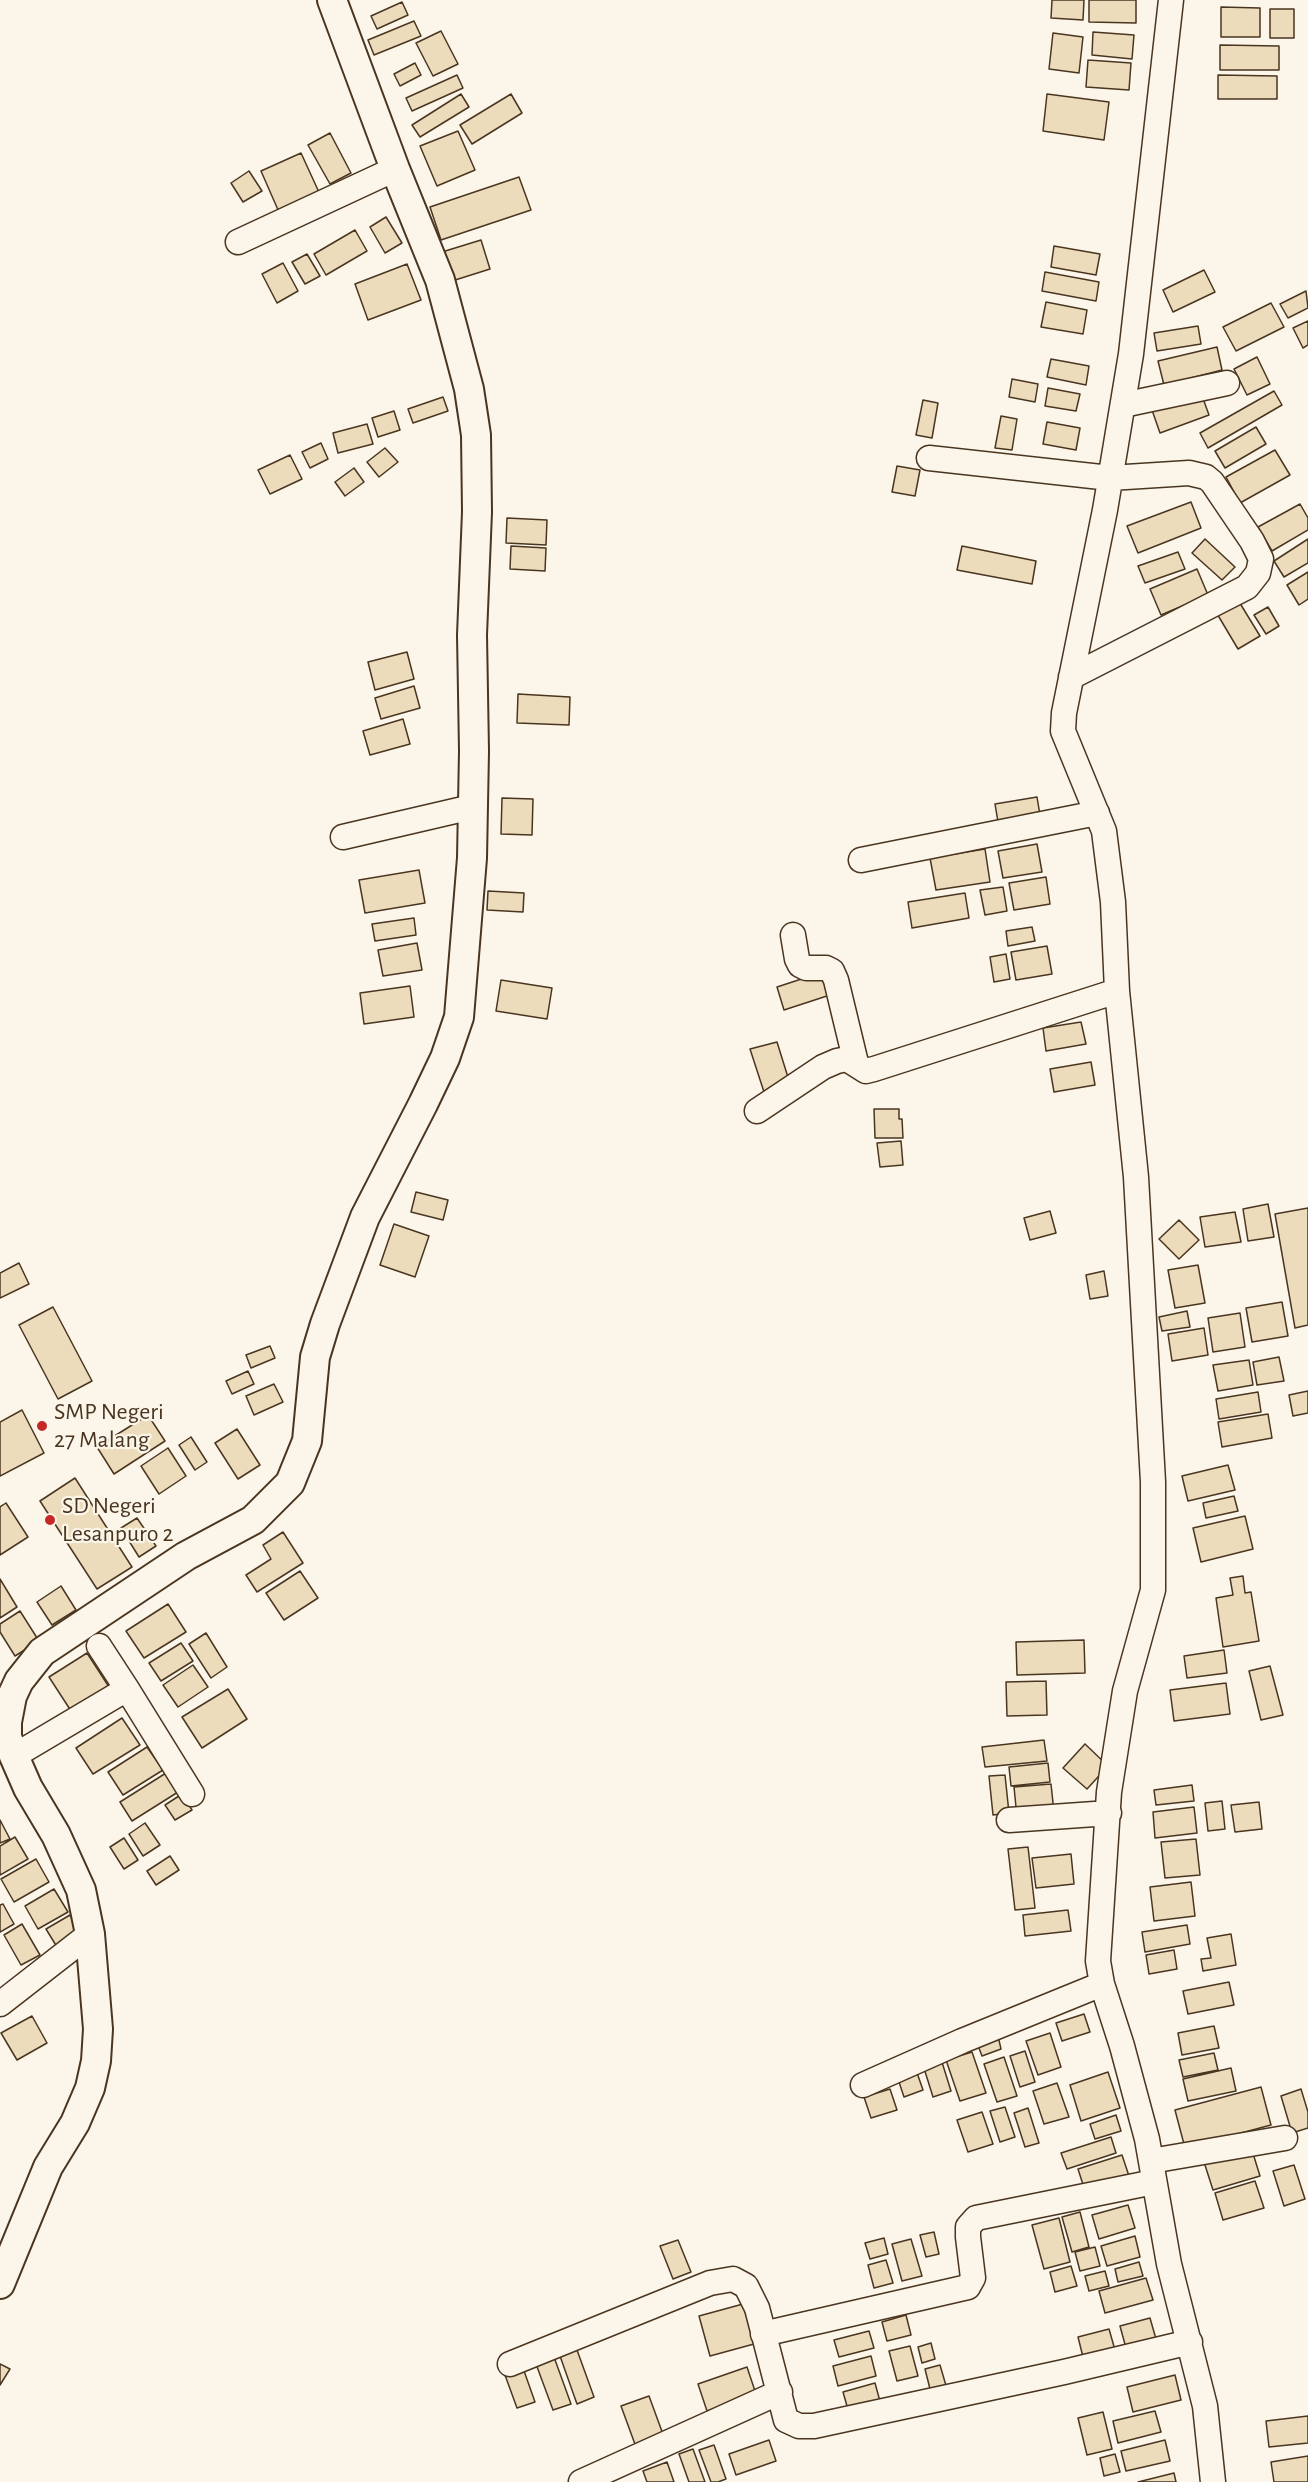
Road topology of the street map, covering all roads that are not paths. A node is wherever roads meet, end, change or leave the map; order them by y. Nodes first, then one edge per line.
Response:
1 (332, 0) edge
2 (1171, 0) edge
3 (395, 169) junction
4 (238, 242) dead end
5 (1227, 383) dead end
6 (1123, 405) junction
7 (929, 458) dead end
8 (1110, 478) junction
9 (1071, 677) junction
10 (472, 807) junction
11 (1097, 813) junction
12 (343, 837) dead end
13 (861, 860) dead end
14 (793, 935) dead end
15 (1117, 991) junction
16 (856, 1063) junction
17 (758, 1111) dead end
18 (99, 1646) dead end
19 (127, 1689) junction
20 (6, 1734) edge
21 (192, 1794) dead end
22 (1109, 1813) junction
23 (1009, 1820) dead end
24 (90, 1934) junction
25 (1102, 1984) junction
26 (0, 2004) edge
27 (863, 2085) dead end
28 (1285, 2138) dead end
29 (1153, 2171) junction
30 (0, 2284) edge
31 (763, 2334) junction
32 (1190, 2342) junction
33 (510, 2364) dead end
34 (780, 2392) junction
35 (581, 2482) edge
36 (1213, 2482) edge

1 - 3 street
2 - 6 street
3 - 4 street
3 - 10 street
5 - 6 street
6 - 8 street
7 - 8 street
8 - 9 street
8 - 9 street
9 - 11 street
10 - 12 street
10 - 20 street
11 - 13 street
11 - 15 street
14 - 16 street
15 - 16 street
15 - 22 street
16 - 17 street
18 - 19 street
19 - 20 street
19 - 21 street
20 - 24 street
22 - 23 street
22 - 25 street
24 - 26 street
24 - 30 street
25 - 27 street
25 - 29 street
28 - 29 street
29 - 31 street
29 - 32 street
31 - 33 street
31 - 34 street
32 - 34 street
32 - 36 street
34 - 35 street

